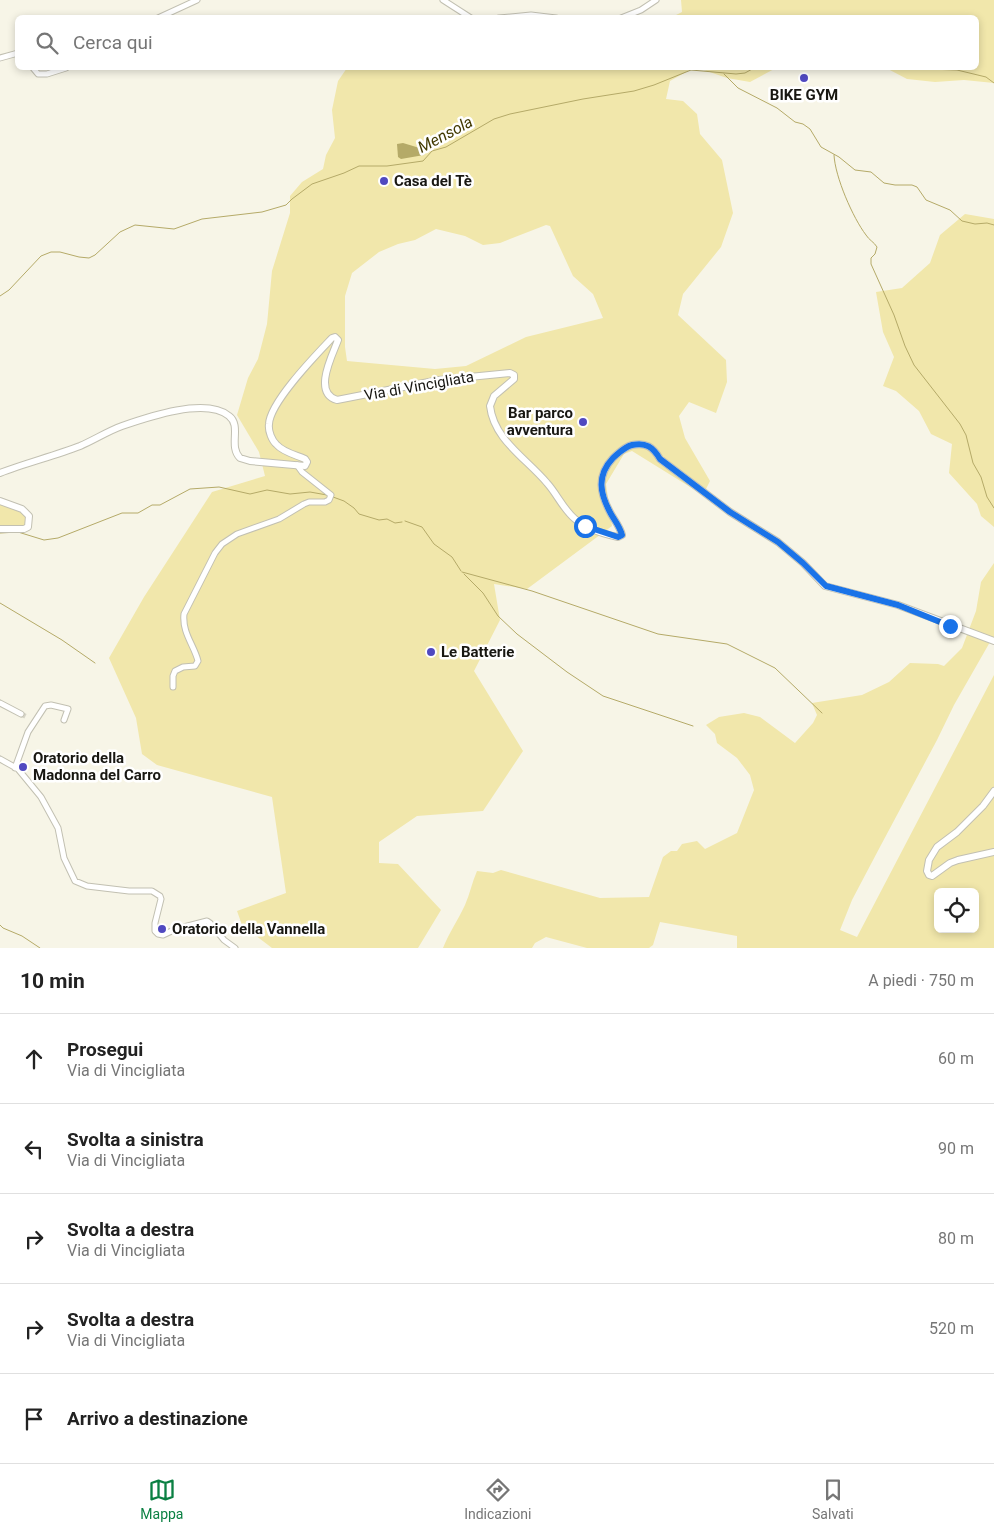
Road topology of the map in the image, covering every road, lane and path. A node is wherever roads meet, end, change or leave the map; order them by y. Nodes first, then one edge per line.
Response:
1 (197, 0) edge
2 (443, 0) edge
3 (651, 0) edge
4 (656, 0) edge
5 (644, 8) junction
6 (164, 15) edge
7 (466, 15) edge
8 (628, 15) edge
9 (15, 54) edge
10 (0, 58) edge
11 (35, 70) edge
12 (59, 70) edge
13 (297, 465) junction
14 (0, 473) edge
15 (0, 501) edge
16 (0, 529) edge
17 (994, 641) edge
18 (173, 687) dead end
19 (0, 703) edge
20 (21, 714) tunnel mouth
21 (27, 717) tunnel mouth
22 (64, 720) dead end
23 (34, 721) junction
24 (0, 758) edge
25 (16, 768) junction
26 (994, 791) edge
27 (994, 852) edge
28 (235, 948) edge

1 - 6 street
2 - 7 street
3 - 5 street
4 - 5 street
5 - 8 street
9 - 10 street
11 - 12 street
13 - 14 street
13 - 17 street, Via di Vincigliata
13 - 18 street
15 - 16 street
19 - 20 street
21 - 23 street
22 - 23 street
23 - 25 street
24 - 25 street
25 - 28 street
26 - 27 street

